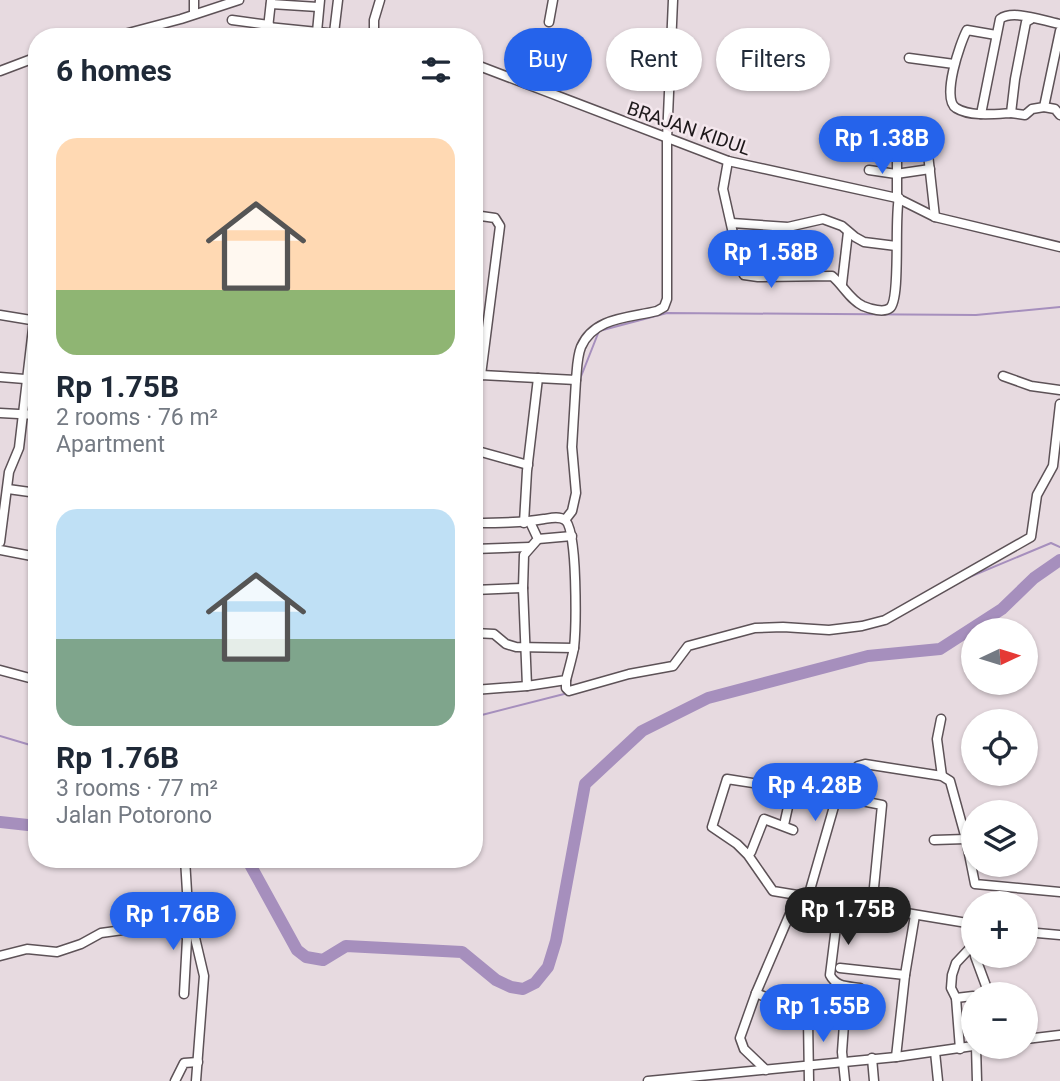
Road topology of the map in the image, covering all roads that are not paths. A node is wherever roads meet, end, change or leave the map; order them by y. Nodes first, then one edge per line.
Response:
1 (194, 0) edge
2 (239, 0) edge
3 (338, 0) edge
4 (380, 0) edge
5 (552, 0) edge
6 (673, 0) edge
7 (271, 2) edge
8 (319, 4) edge
9 (211, 5) edge
10 (194, 14) junction
11 (1031, 19) junction
12 (232, 20) dead end
13 (549, 22) dead end
14 (1060, 24) edge
15 (269, 26) junction
16 (145, 28) edge
17 (285, 28) edge
18 (317, 28) edge
19 (335, 28) edge
20 (374, 28) edge
21 (1060, 31) edge
22 (996, 35) junction
23 (909, 58) dead end
24 (1057, 58) edge
25 (28, 60) edge
26 (954, 64) junction
27 (483, 67) edge
28 (0, 71) edge
29 (1044, 107) junction
30 (1011, 113) junction
31 (981, 114) junction
32 (1060, 115) edge
33 (926, 136) dead end
34 (667, 139) junction
35 (860, 143) dead end
36 (929, 149) junction
37 (897, 151) junction
38 (728, 161) junction
39 (930, 169) junction
40 (869, 170) dead end
41 (896, 174) junction
42 (898, 198) junction
43 (483, 216) edge
44 (935, 218) junction
45 (732, 223) junction
46 (848, 232) junction
47 (896, 246) junction
48 (1060, 247) edge
49 (842, 284) junction
50 (0, 315) edge
51 (28, 320) edge
52 (483, 338) edge
53 (1003, 376) dead end
54 (0, 377) edge
55 (483, 378) edge
56 (538, 378) junction
57 (28, 380) edge
58 (576, 380) junction
59 (1060, 390) edge
60 (28, 394) edge
61 (1060, 404) edge
62 (0, 413) edge
63 (22, 414) junction
64 (28, 414) edge
65 (483, 452) edge
66 (528, 465) junction
67 (1057, 466) edge
68 (4, 470) edge
69 (8, 489) junction
70 (28, 492) edge
71 (565, 520) junction
72 (527, 522) junction
73 (483, 523) edge
74 (572, 536) junction
75 (538, 539) junction
76 (0, 542) edge
77 (530, 547) junction
78 (483, 549) edge
79 (0, 550) edge
80 (28, 555) edge
81 (523, 588) junction
82 (483, 590) edge
83 (483, 633) edge
84 (526, 646) junction
85 (573, 648) junction
86 (0, 670) edge
87 (28, 678) edge
88 (566, 680) junction
89 (527, 686) junction
90 (483, 689) edge
91 (940, 719) dead end
92 (942, 776) junction
93 (792, 789) junction
94 (836, 799) junction
95 (961, 819) edge
96 (784, 825) junction
97 (793, 830) dead end
98 (961, 839) edge
99 (934, 840) dead end
100 (751, 852) dead end
101 (185, 868) edge
102 (974, 877) edge
103 (1060, 892) edge
104 (798, 895) junction
105 (808, 897) junction
106 (839, 904) junction
107 (872, 908) junction
108 (185, 909) junction
109 (915, 915) junction
110 (961, 923) edge
111 (1038, 933) edge
112 (1060, 935) edge
113 (0, 956) edge
114 (961, 959) edge
115 (840, 968) dead end
116 (905, 975) junction
117 (860, 988) dead end
118 (756, 993) junction
119 (184, 994) dead end
120 (961, 997) edge
121 (956, 998) junction
122 (844, 1024) dead end
123 (1060, 1035) edge
124 (1038, 1038) edge
125 (960, 1049) joint
126 (935, 1052) junction
127 (896, 1057) junction
128 (872, 1058) junction
129 (976, 1059) edge
130 (843, 1061) junction
131 (198, 1062) junction
132 (808, 1066) junction
133 (766, 1070) junction
134 (693, 1079) edge
135 (175, 1081) edge
136 (197, 1081) edge
137 (648, 1081) edge
138 (809, 1081) edge
139 (845, 1081) edge
140 (874, 1081) edge
141 (938, 1081) edge
142 (977, 1081) edge

1 - 10 street
2 - 9 street
3 - 19 street
4 - 20 street
5 - 13 street
6 - 34 street
7 - 8 street
7 - 15 street
8 - 18 street
9 - 10 street
10 - 16 street
11 - 14 street
11 - 22 street
11 - 30 street
12 - 15 street
15 - 17 street
21 - 24 street
22 - 26 street
22 - 31 street
23 - 26 street
24 - 29 street
25 - 28 street
26 - 31 street
27 - 34 street, BRAJAN KIDUL
29 - 30 street
29 - 32 street
30 - 31 street
33 - 36 street
34 - 38 street, BRAJAN KIDUL
34 - 58 street
35 - 37 street
36 - 37 street
36 - 39 street
37 - 41 street
38 - 42 street, BRAJAN KIDUL
38 - 45 street
39 - 41 street
39 - 44 street
40 - 41 street
41 - 42 street
42 - 44 street, BRAJAN KIDUL
42 - 47 street
43 - 52 street
44 - 48 street, BRAJAN KIDUL
45 - 46 street
45 - 49 street
46 - 47 street
46 - 49 street
47 - 49 street
50 - 51 street
53 - 59 street
54 - 57 street
55 - 56 street
56 - 58 street
56 - 66 street
58 - 71 street
60 - 63 street
61 - 67 street
62 - 63 street
63 - 64 street
63 - 68 street
65 - 66 street
66 - 72 street
67 - 88 street
68 - 69 street
69 - 70 street
69 - 76 street
71 - 72 street
71 - 74 street
72 - 73 street
72 - 75 street
74 - 75 street
74 - 85 street
75 - 77 street
77 - 78 street
77 - 81 street
79 - 80 street
81 - 82 street
81 - 84 street
83 - 84 street
84 - 85 street
84 - 89 street
85 - 88 street
86 - 87 street
88 - 89 street
89 - 90 street
91 - 92 street
92 - 94 street
92 - 95 street
93 - 94 street
93 - 96 street
93 - 104 street
94 - 105 street
94 - 107 street
96 - 97 street
96 - 100 street
98 - 99 street
101 - 108 street
102 - 103 street
104 - 105 street
104 - 118 street
105 - 106 street
106 - 107 street
106 - 117 street
107 - 109 street
108 - 113 street
108 - 119 street
108 - 131 street
109 - 110 street
109 - 116 street
111 - 112 street
114 - 121 street
115 - 116 street
116 - 127 street
118 - 132 street
118 - 133 street
120 - 121 street
121 - 125 street
122 - 130 street
123 - 124 street
125 - 126 street
126 - 127 street
126 - 141 street
127 - 128 street
128 - 130 street
128 - 140 street
129 - 142 street
130 - 132 street
130 - 139 street
131 - 135 street
131 - 136 street
132 - 133 street
132 - 138 street
133 - 134 street
134 - 137 street

